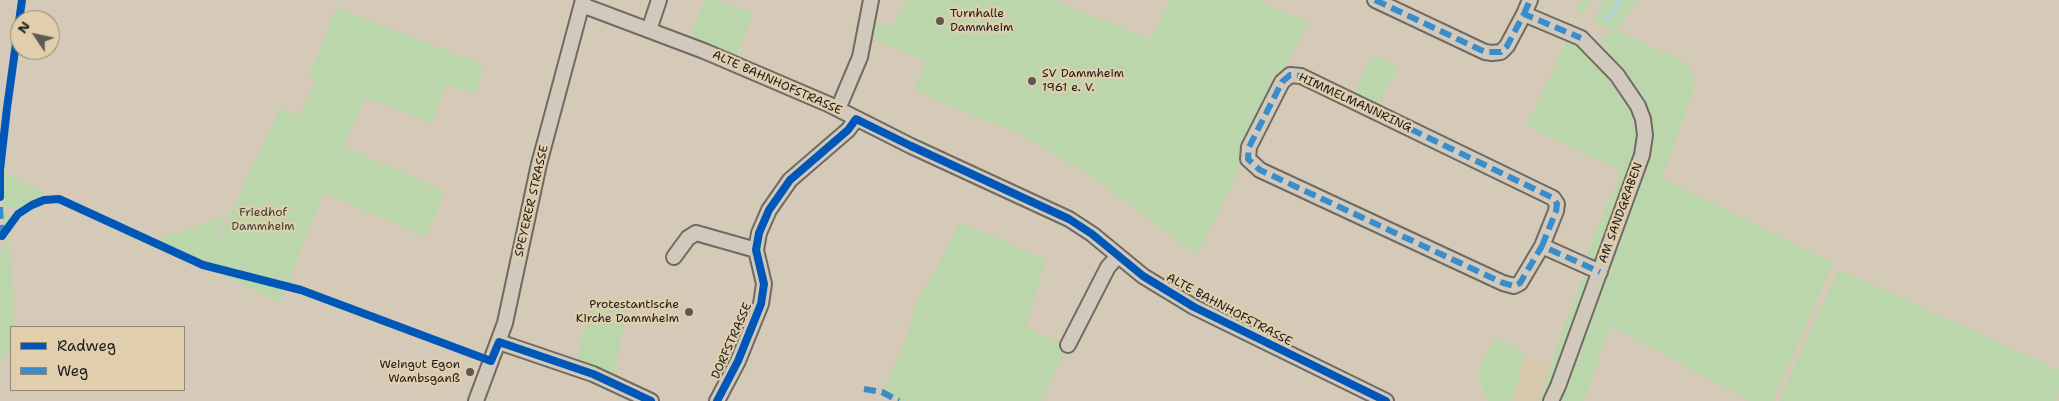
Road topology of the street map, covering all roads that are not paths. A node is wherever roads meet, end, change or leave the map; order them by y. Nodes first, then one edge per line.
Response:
1 (659, 0) edge
2 (871, 0) edge
3 (1375, 0) edge
4 (1530, 0) edge
5 (583, 2) edge
6 (1524, 14) junction
7 (649, 30) junction
8 (838, 110) junction
9 (856, 119) junction
10 (1542, 246) junction
11 (756, 250) junction
12 (1118, 256) junction
13 (674, 257) dead end
14 (1600, 272) junction
15 (499, 342) junction
16 (1068, 345) dead end
17 (719, 400) edge
18 (476, 401) edge
19 (651, 401) edge
20 (1386, 401) edge
21 (1551, 401) edge

1 - 7 street
2 - 8 street
3 - 6 street
4 - 6 street
5 - 7 street, ALTE BAHNHOFSTRASSE
5 - 15 street, SPEYERER STRASSE
6 - 14 street, AM SANDGRABEN
7 - 8 street, ALTE BAHNHOFSTRASSE
8 - 9 street, ALTE BAHNHOFSTRASSE
9 - 11 street, DORFSTRASSE
9 - 12 street, ALTE BAHNHOFSTRASSE
10 - 10 street, HIMMELMANNRING
10 - 14 street
11 - 13 street
11 - 17 street, DORFSTRASSE
12 - 16 street
12 - 20 street, ALTE BAHNHOFSTRASSE
14 - 21 street, AM SANDGRABEN
15 - 18 street, SPEYERER STRASSE
15 - 19 street

